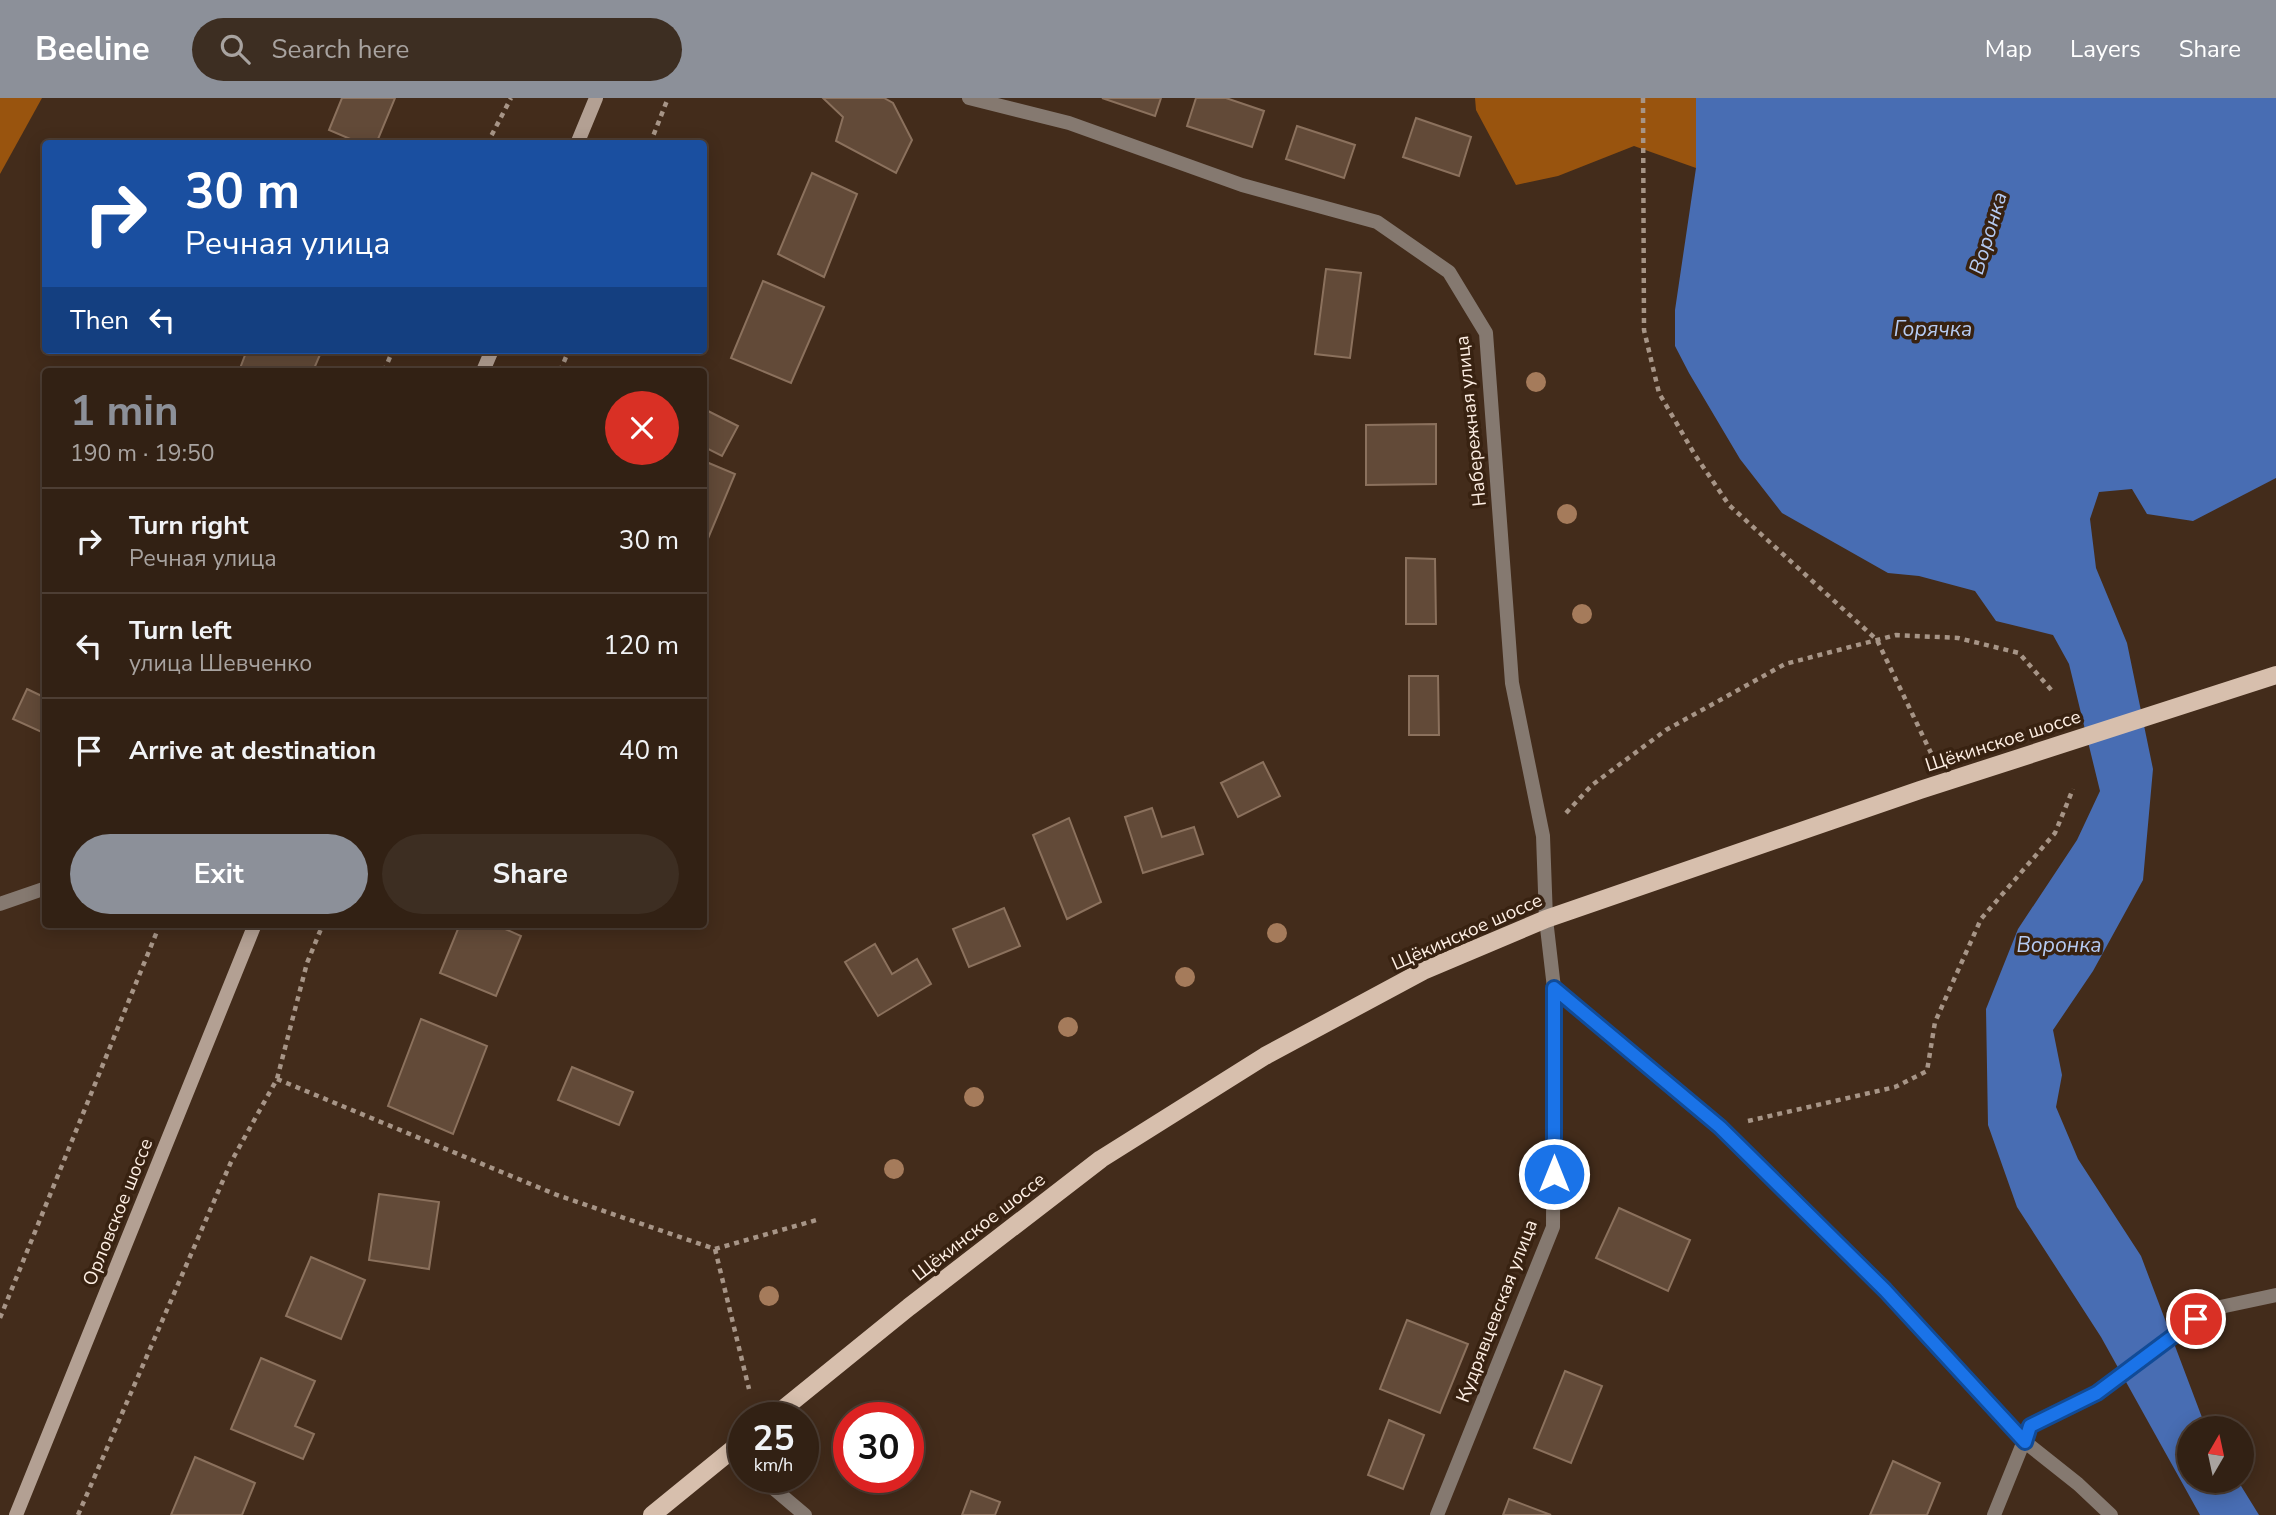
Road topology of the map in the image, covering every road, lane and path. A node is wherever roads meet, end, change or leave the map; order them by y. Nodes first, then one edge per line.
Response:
1 (511, 98) edge
2 (596, 98) edge
3 (667, 98) edge
4 (969, 98) edge
5 (1643, 98) edge
6 (489, 140) edge
7 (579, 140) edge
8 (651, 140) edge
9 (1877, 640) junction
10 (2276, 675) edge
11 (2053, 692) dead end
12 (1931, 753) dead end
13 (2073, 789) dead end
14 (1543, 836) junction
15 (42, 889) edge
16 (0, 904) edge
17 (1546, 919) junction
18 (157, 928) edge
19 (253, 928) edge
20 (321, 928) edge
21 (1554, 988) junction
22 (277, 1079) junction
23 (1720, 1127) junction
24 (820, 1219) dead end
25 (715, 1250) junction
26 (2276, 1295) edge
27 (0, 1318) edge
28 (749, 1389) dead end
29 (792, 1402) edge
30 (2025, 1442) junction
31 (728, 1453) edge
32 (779, 1493) edge
33 (16, 1515) edge
34 (78, 1515) edge
35 (652, 1515) edge
36 (804, 1515) edge
37 (1437, 1515) edge
38 (1994, 1515) edge
39 (2111, 1515) edge

1 - 6 path
2 - 7 main road
3 - 8 path
4 - 14 street, Набережная улица
5 - 9 path
9 - 11 path
9 - 12 path
9 - 14 path
10 - 17 main road, Щёкинское шоссе
13 - 23 path
14 - 17 street, Набережная улица
15 - 16 street
17 - 21 street, Кудрявцевская улица
17 - 29 main road, Щёкинское шоссе
18 - 27 path
19 - 33 main road, Орловское шоссе
20 - 22 path
21 - 23 street
21 - 37 street, Кудрявцевская улица
22 - 25 path
22 - 34 path
23 - 30 street
24 - 25 path
25 - 28 path
26 - 30 street
30 - 38 street
30 - 39 street
31 - 35 main road
32 - 36 street

